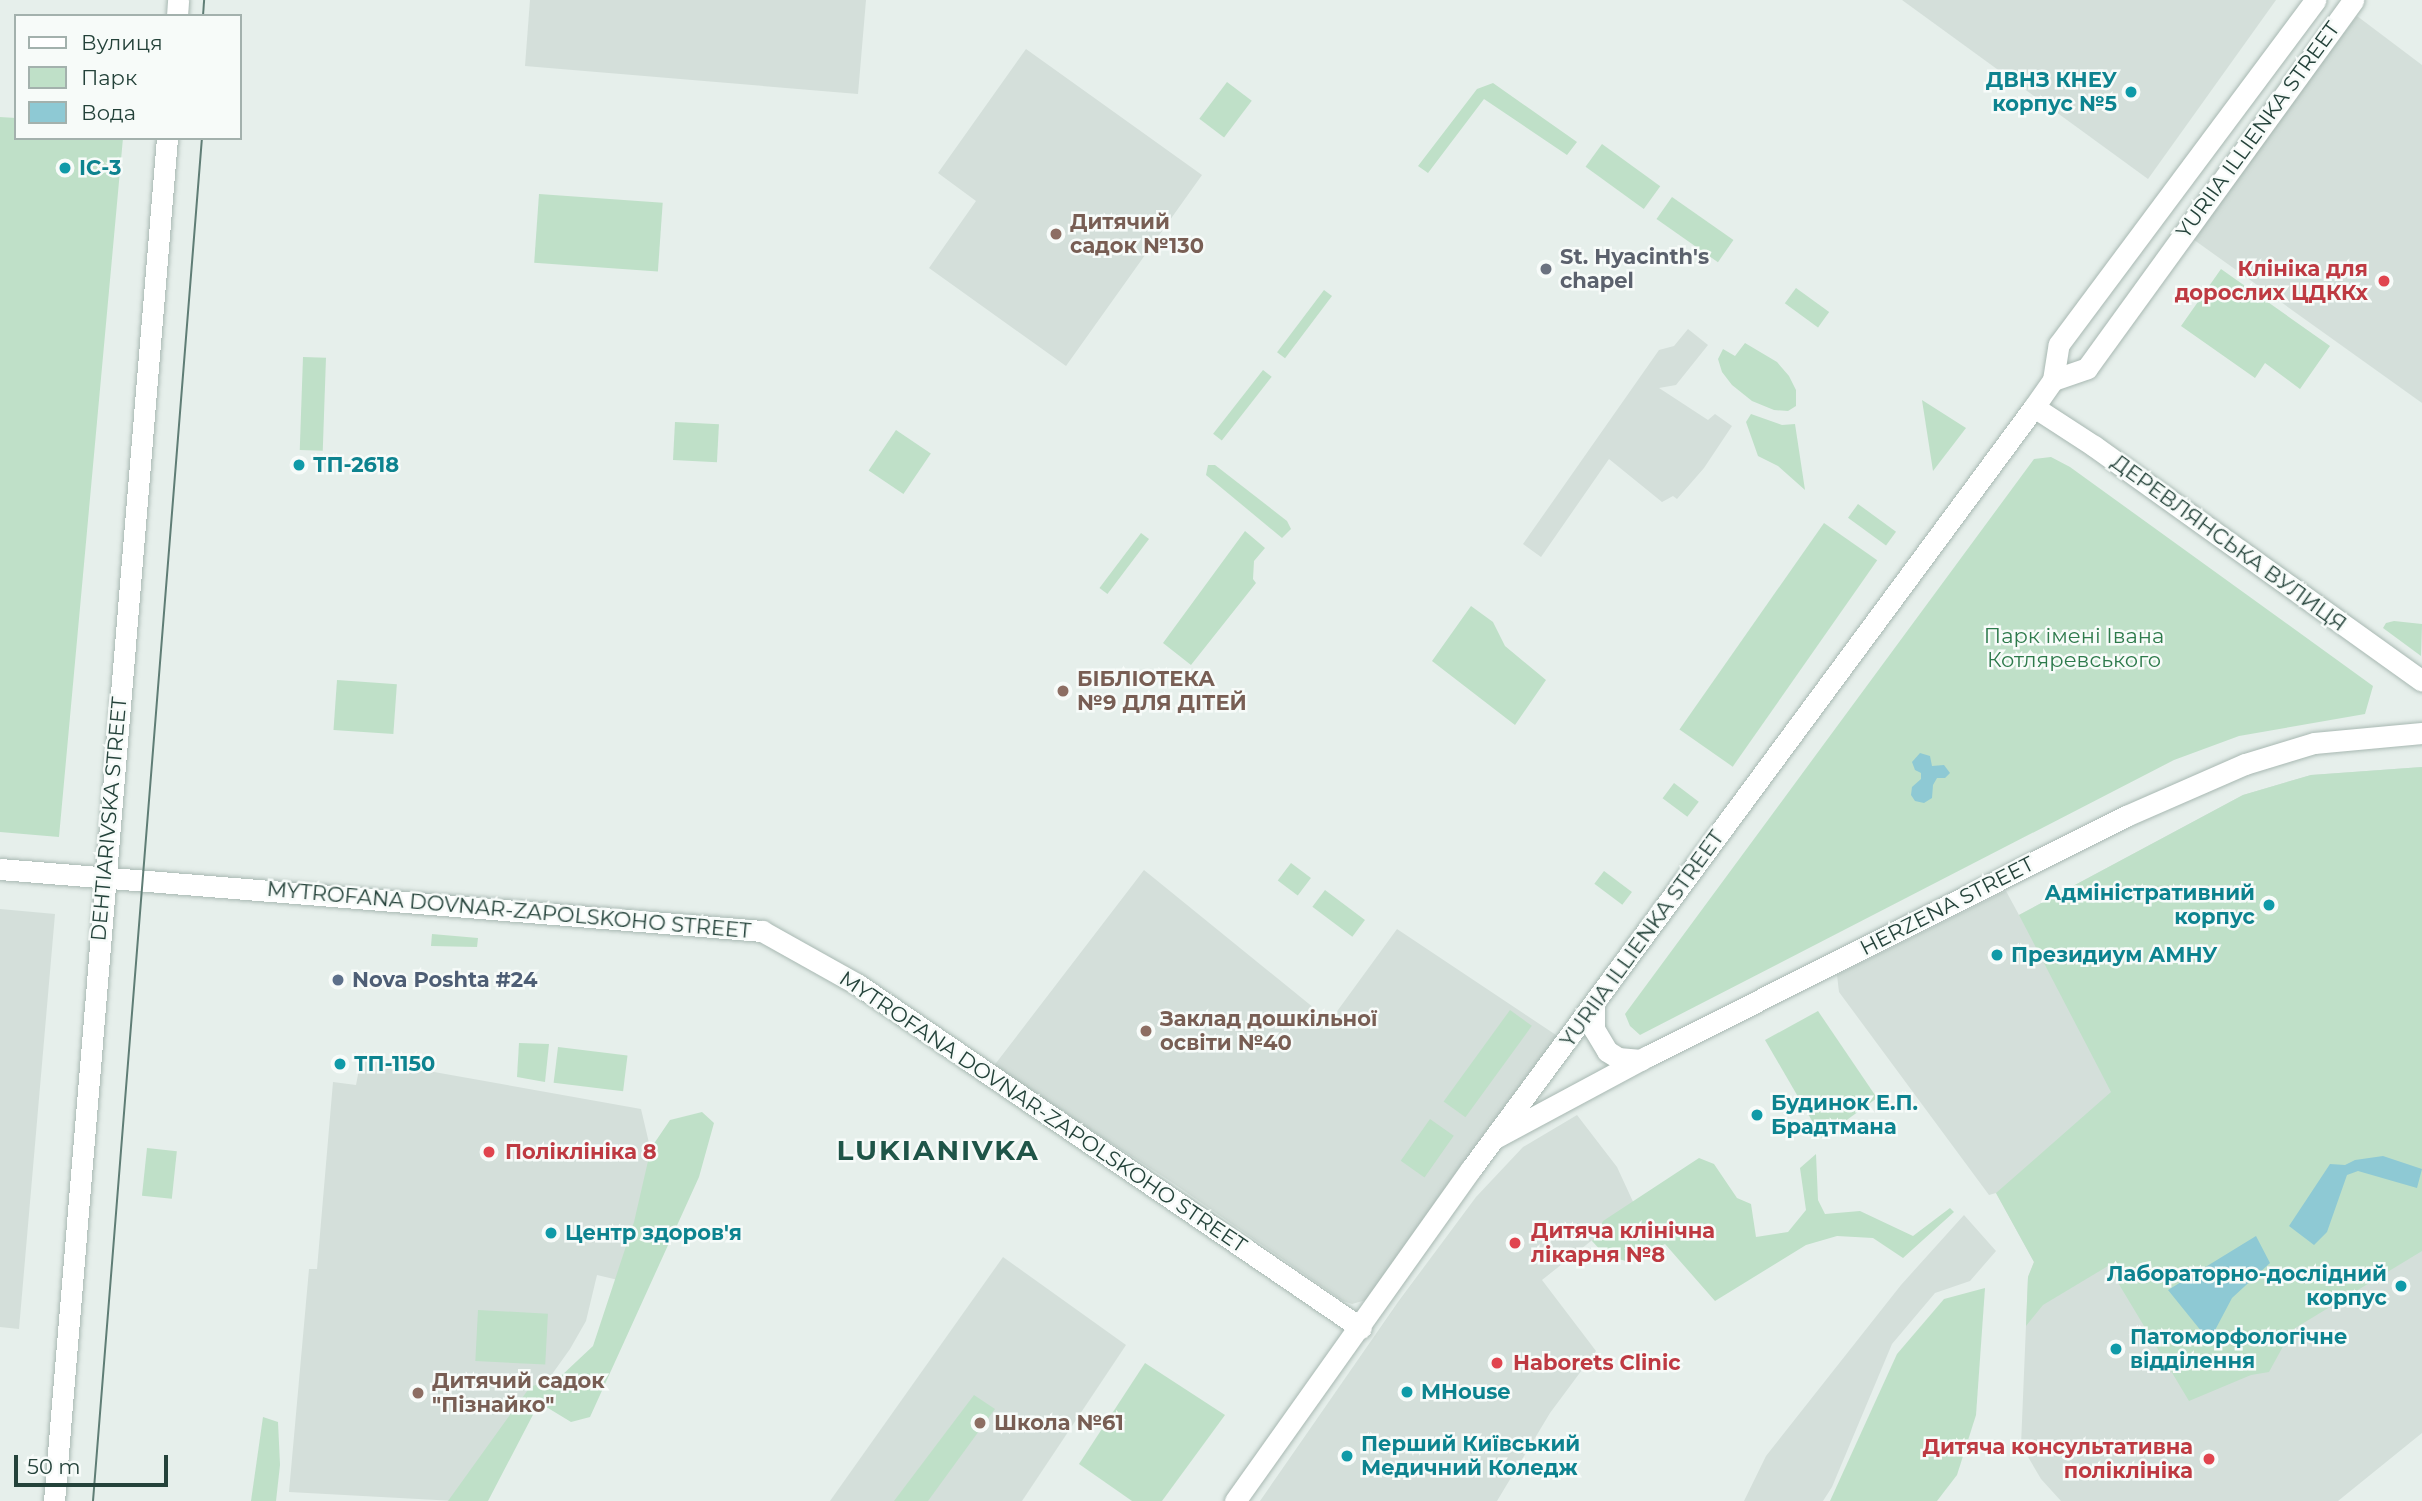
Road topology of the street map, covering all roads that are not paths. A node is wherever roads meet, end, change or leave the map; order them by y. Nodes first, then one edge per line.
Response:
1 (2315, 0) edge
2 (2353, 0) edge
3 (167, 140) edge
4 (2053, 380) junction
5 (2034, 407) junction
6 (2422, 681) edge
7 (2422, 733) edge
8 (0, 869) edge
9 (104, 879) junction
10 (1594, 1004) junction
11 (1641, 1060) junction
12 (1493, 1139) junction
13 (1361, 1328) junction
14 (54, 1501) edge
15 (1235, 1501) edge

1 - 4 main road, YURIIA ILLIENKA STREET
2 - 4 main road, YURIIA ILLIENKA STREET
3 - 9 main road, DEHTIARIVSKA STREET
4 - 5 main road, YURIIA ILLIENKA STREET
5 - 6 main road, ДЕРЕВЛЯНСЬКА ВУЛИЦЯ
5 - 10 main road, YURIIA ILLIENKA STREET
7 - 11 main road, HERZENA STREET
8 - 9 main road, MYTROFANA DOVNAR-ZAPOLSKOHO STREET
9 - 13 main road, MYTROFANA DOVNAR-ZAPOLSKOHO STREET
9 - 14 main road, DEHTIARIVSKA STREET
10 - 11 main road
10 - 12 main road, YURIIA ILLIENKA STREET
11 - 12 main road, HERZENA STREET
12 - 13 main road, YURIIA ILLIENKA STREET
13 - 15 main road, YURIIA ILLIENKA STREET

